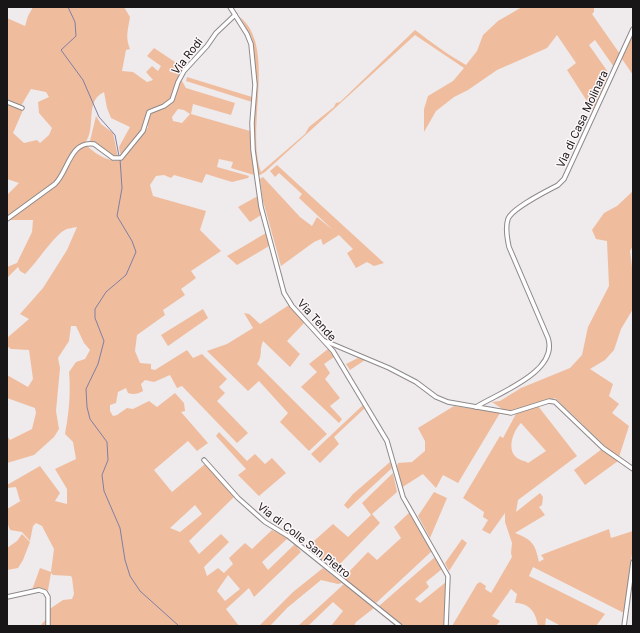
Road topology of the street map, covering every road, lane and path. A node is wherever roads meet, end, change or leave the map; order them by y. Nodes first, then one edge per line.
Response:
1 (230, 7) edge
2 (235, 15) junction
3 (633, 29) edge
4 (7, 102) edge
5 (22, 108) dead end
6 (7, 219) edge
7 (323, 340) junction
8 (476, 407) junction
9 (204, 460) dead end
10 (633, 469) edge
11 (633, 562) edge
12 (7, 597) edge
13 (48, 626) edge
14 (400, 626) edge
15 (446, 626) edge
16 (624, 626) edge

1 - 2 street, Via Tende
2 - 6 street, Via Rodi
2 - 7 street, Via Tende
3 - 8 street, Via di Casa Molinara
4 - 5 street
7 - 8 street
7 - 15 street, Via Tende
8 - 10 street
9 - 14 street, Via di Colle San Pietro
11 - 16 street
12 - 13 street

